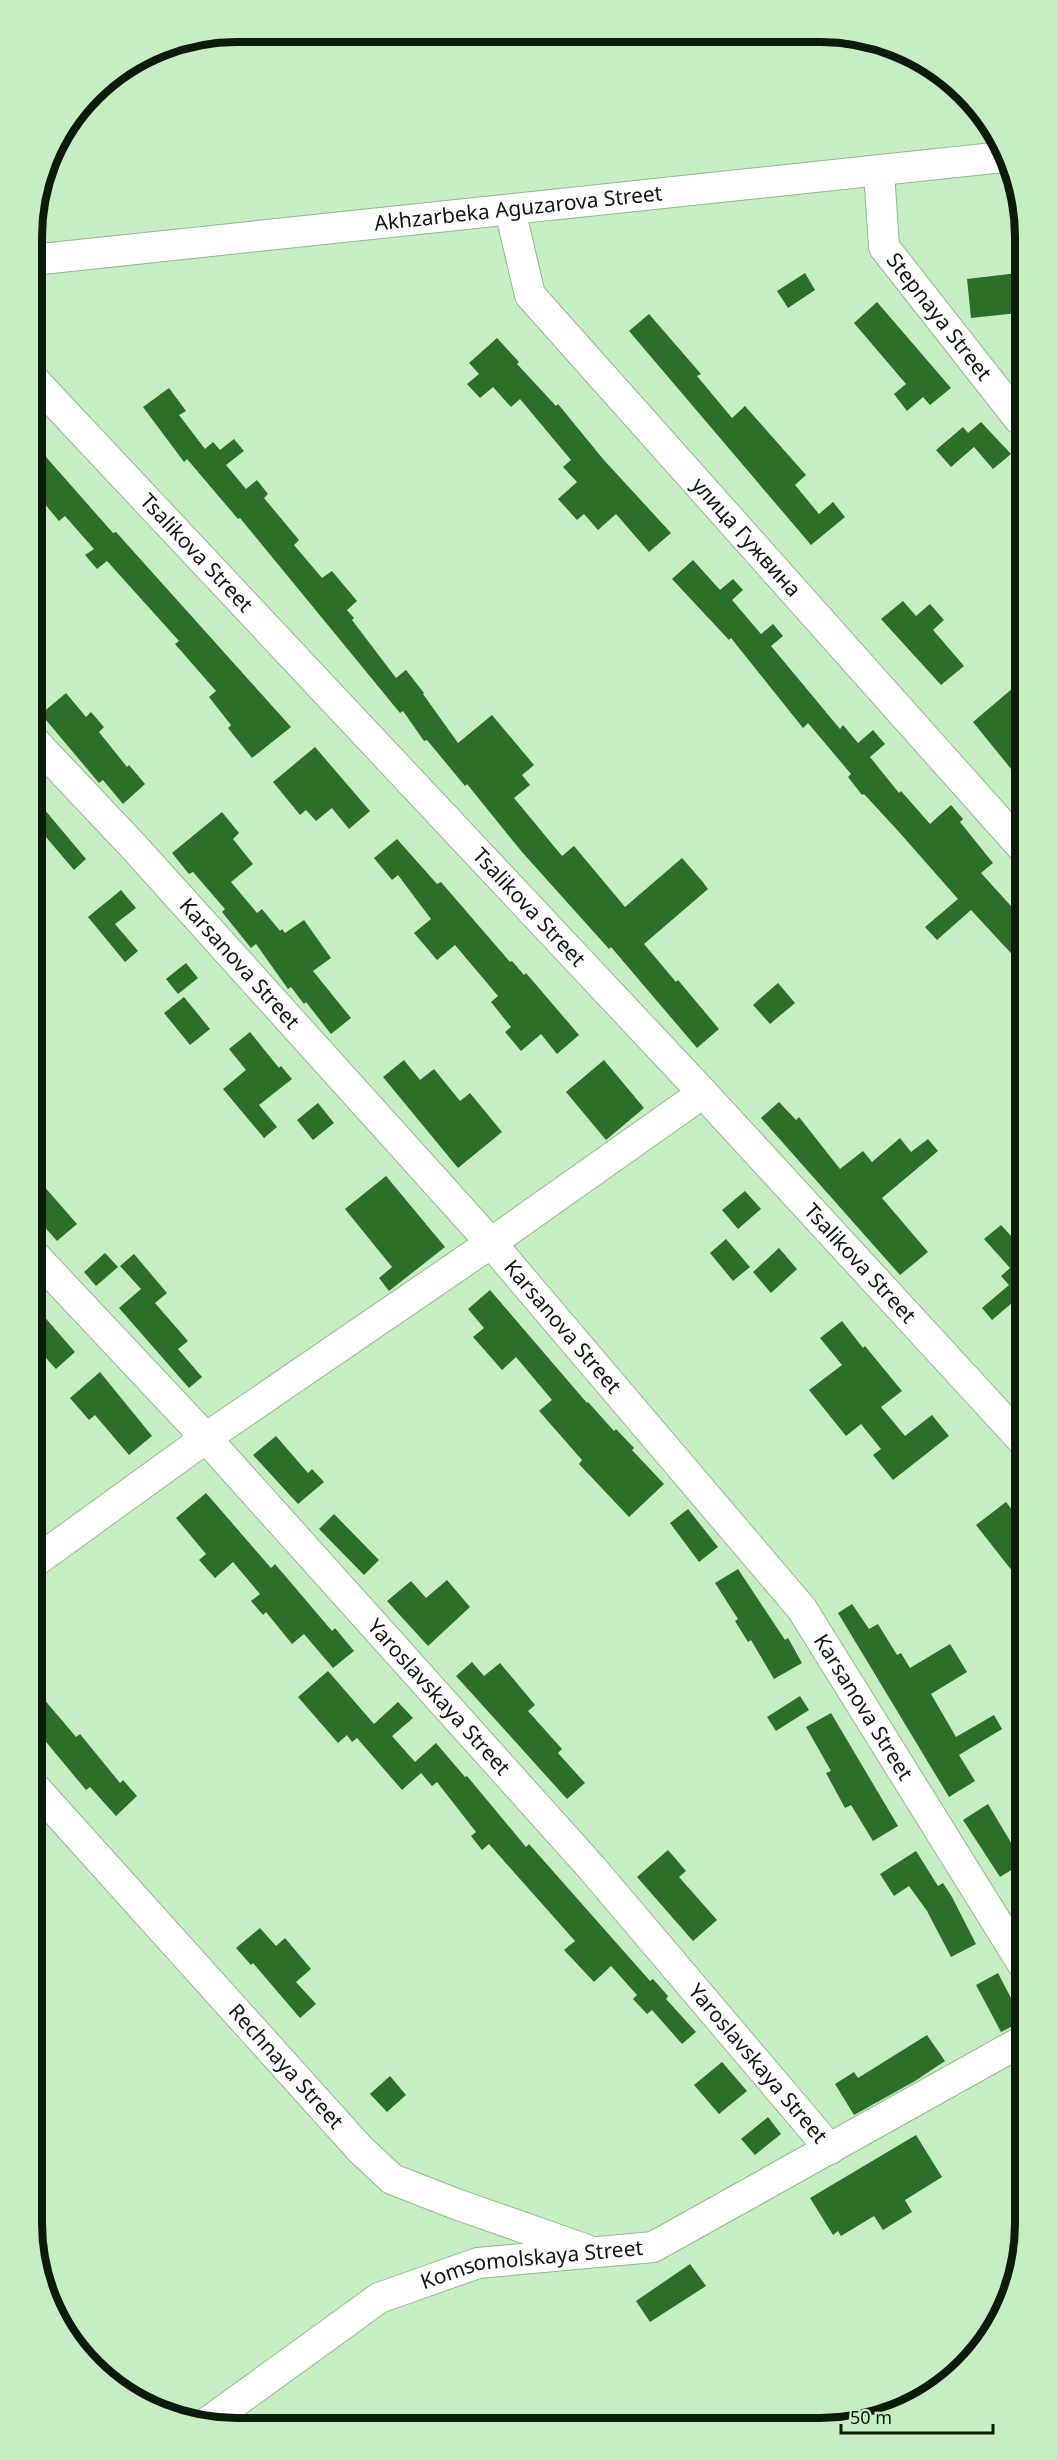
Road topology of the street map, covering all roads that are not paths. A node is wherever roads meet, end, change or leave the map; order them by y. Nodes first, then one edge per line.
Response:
1 (998, 158) edge
2 (879, 171) junction
3 (510, 210) junction
4 (42, 260) edge
5 (42, 389) edge
6 (1015, 414) edge
7 (42, 749) edge
8 (1015, 839) edge
9 (703, 1093) junction
10 (491, 1243) junction
11 (42, 1263) edge
12 (1015, 1432) edge
13 (206, 1438) junction
14 (42, 1558) edge
15 (42, 1796) edge
16 (1015, 1952) edge
17 (1015, 2045) edge
18 (830, 2149) junction
19 (596, 2253) junction
20 (216, 2416) edge

1 - 2 street, Akhzarbeka Aguzarova Street
2 - 3 street, Akhzarbeka Aguzarova Street
2 - 6 street, Stepnaya Street
3 - 4 street, Akhzarbeka Aguzarova Street
3 - 8 street, улица Гужвина
5 - 9 street, Tsalikova Street
7 - 10 street, Karsanova Street
9 - 10 street
9 - 12 street, Tsalikova Street
10 - 13 street
10 - 16 street, Karsanova Street
11 - 13 street, Yaroslavskaya Street
13 - 14 street
13 - 18 street, Yaroslavskaya Street
15 - 19 street, Rechnaya Street
17 - 18 street, Komsomolskaya Street
18 - 19 street, Komsomolskaya Street
19 - 20 street, Komsomolskaya Street

